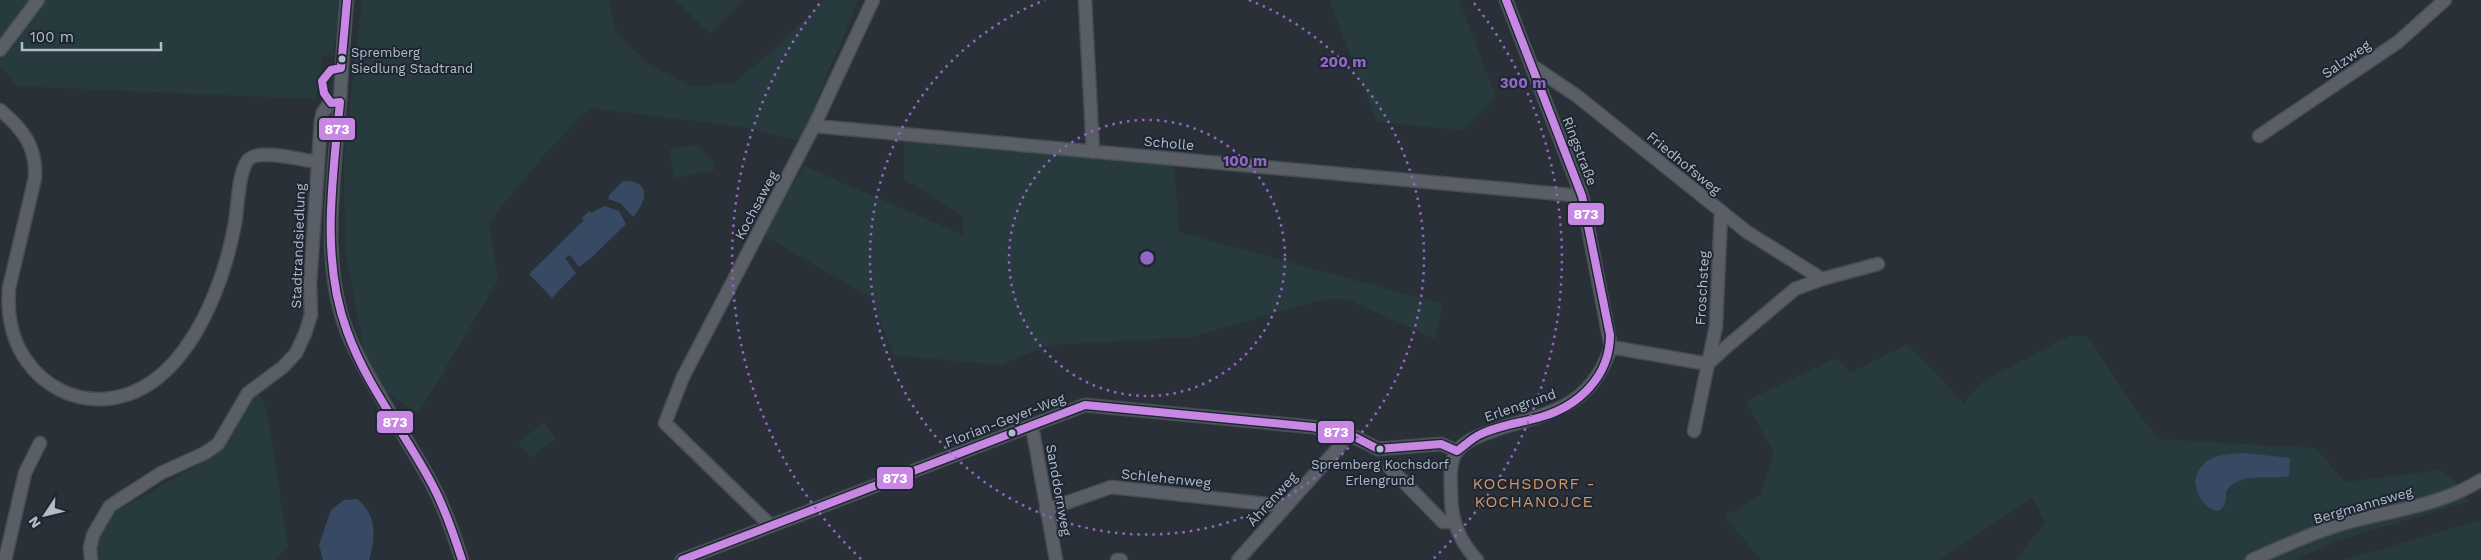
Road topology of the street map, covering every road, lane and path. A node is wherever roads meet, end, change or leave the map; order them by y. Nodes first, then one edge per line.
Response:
1 (38, 0) edge
2 (347, 0) edge
3 (872, 0) edge
4 (1085, 0) edge
5 (1506, 0) edge
6 (2445, 0) edge
7 (0, 50) edge
8 (1531, 65) junction
9 (340, 102) junction
10 (0, 110) edge
11 (814, 126) junction
12 (2259, 136) dead end
13 (1094, 152) junction
14 (317, 162) junction
15 (1582, 196) junction
16 (1721, 212) junction
17 (1878, 264) dead end
18 (1822, 279) junction
19 (1611, 347) junction
20 (1708, 364) junction
21 (1032, 426) junction
22 (1694, 432) dead end
23 (1346, 434) junction
24 (40, 443) dead end
25 (1457, 451) junction
26 (1390, 468) dead end
27 (2481, 480) edge
28 (1285, 506) junction
29 (1046, 510) junction
30 (1454, 521) junction
31 (770, 524) junction
32 (5, 560) edge
33 (91, 560) edge
34 (462, 560) edge
35 (682, 560) edge
36 (1056, 560) edge
37 (1238, 560) edge
38 (1477, 560) edge
39 (2252, 560) edge

1 - 7 street
2 - 9 street
3 - 11 street, Kochsaweg
4 - 13 street
5 - 8 street, Ringstraße
6 - 12 street, Salzweg
8 - 15 street, Ringstraße
8 - 16 street, Friedhofsweg
9 - 14 street, Stadtrandsiedlung
9 - 34 street
10 - 14 street
11 - 13 street, Scholle
11 - 31 street, Kochsaweg
13 - 15 street, Scholle
14 - 33 street, Stadtrandsiedlung
15 - 19 street, Ringstraße
16 - 18 street, Friedhofsweg
16 - 20 street, Froschsteg
17 - 18 street
18 - 20 street
19 - 20 street
19 - 25 street, Erlengrund
20 - 22 street
21 - 23 street, Florian-Geyer-Weg
21 - 29 street, Sanddornweg
21 - 31 street, Florian-Geyer-Weg
23 - 25 street, Florian-Geyer-Weg
23 - 28 street, Ährenweg
24 - 32 street
25 - 30 street
26 - 30 street
27 - 39 street, Bergmannsweg
28 - 29 street, Schlehenweg
28 - 37 street, Ährenweg
29 - 36 street, Sanddornweg
30 - 38 street
31 - 35 street, Florian-Geyer-Weg

